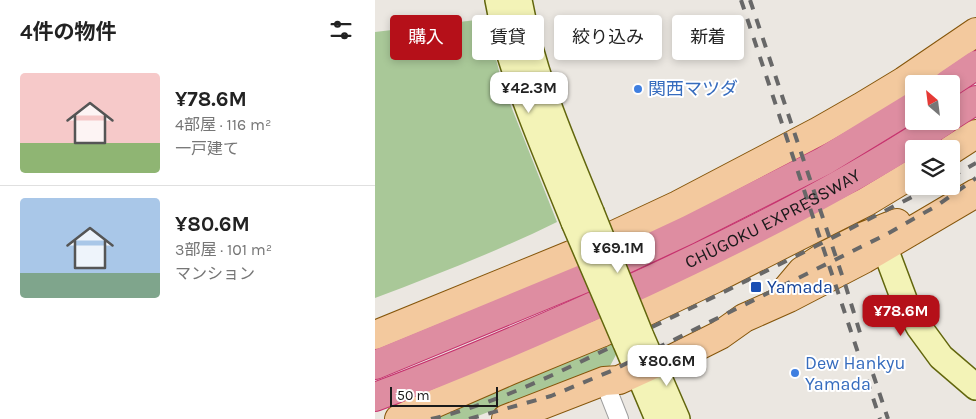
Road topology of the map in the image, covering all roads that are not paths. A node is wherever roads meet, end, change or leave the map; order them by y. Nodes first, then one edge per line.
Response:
1 (498, 0) edge
2 (519, 0) edge
3 (976, 16) edge
4 (976, 32) edge
5 (976, 65) edge
6 (960, 76) edge
7 (904, 81) junction
8 (976, 100) edge
9 (960, 110) edge
10 (905, 111) edge
11 (930, 130) edge
12 (976, 134) edge
13 (960, 144) edge
14 (976, 149) edge
15 (960, 157) edge
16 (905, 178) edge
17 (905, 183) edge
18 (974, 194) edge
19 (866, 202) junction
20 (582, 217) junction
21 (888, 236) junction
22 (375, 335) edge
23 (375, 365) edge
24 (646, 368) junction
25 (604, 381) junction
26 (976, 387) edge
27 (375, 397) edge
28 (399, 419) edge
29 (506, 419) edge
30 (619, 419) edge
31 (658, 419) edge
32 (677, 419) edge

1 - 20 main road
2 - 20 main road
3 - 7 main road
4 - 7 main road
5 - 6 highway
7 - 22 main road
8 - 9 highway
10 - 23 highway, CHŪGOKU EXPRESSWAY
11 - 27 highway, CHŪGOKU EXPRESSWAY
12 - 13 main road
14 - 15 main road
16 - 19 main road
17 - 19 main road
18 - 21 main road
19 - 28 main road
20 - 24 main road, bridge
21 - 24 main road
21 - 26 main road
24 - 25 main road
24 - 31 main road
24 - 32 main road
25 - 29 main road
25 - 30 street

